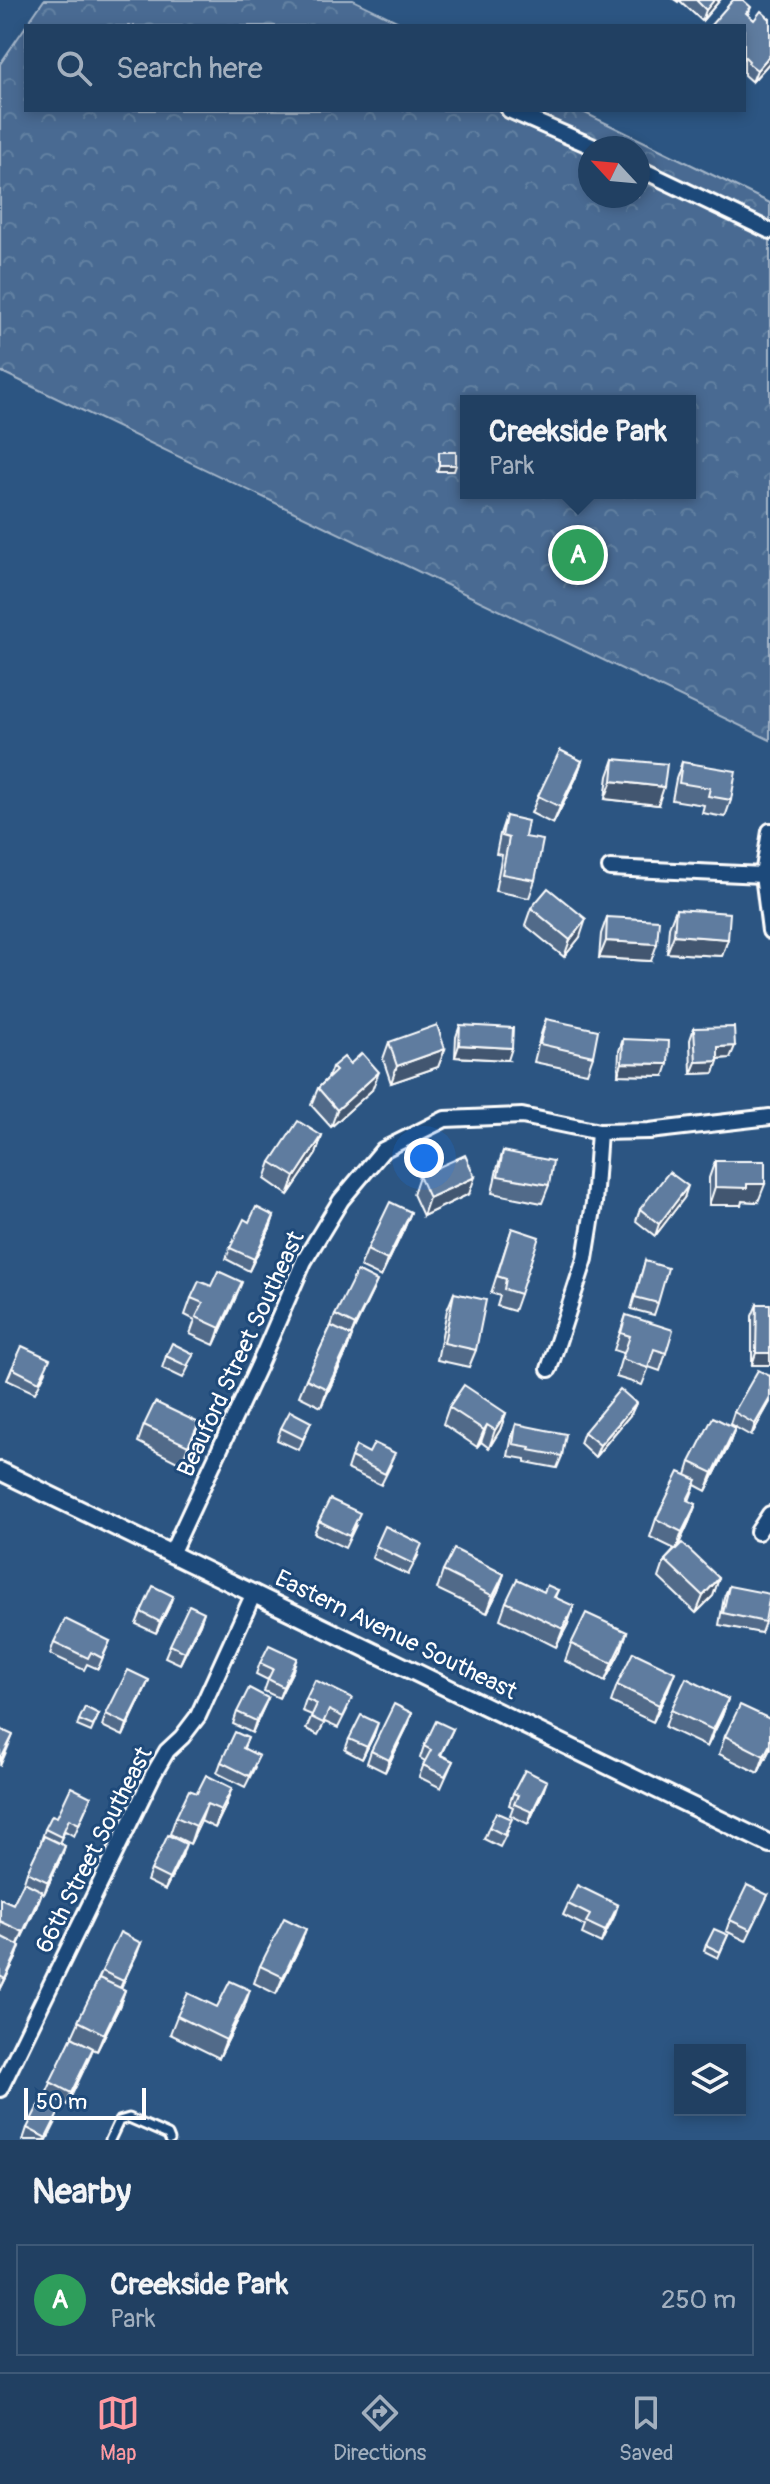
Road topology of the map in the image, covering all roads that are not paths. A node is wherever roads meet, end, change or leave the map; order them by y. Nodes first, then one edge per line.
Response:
1 (514, 112) edge
2 (578, 140) edge
3 (650, 174) edge
4 (770, 231) edge
5 (770, 831) edge
6 (610, 868) dead end
7 (763, 875) junction
8 (770, 931) edge
9 (770, 1117) edge
10 (599, 1132) junction
11 (549, 1369) dead end
12 (0, 1471) edge
13 (770, 1514) edge
14 (758, 1532) dead end
15 (171, 1554) junction
16 (254, 1593) junction
17 (770, 1844) edge
18 (0, 2089) edge
19 (110, 2140) edge
20 (170, 2140) edge

1 - 2 street
3 - 4 street
5 - 7 street
6 - 7 street
7 - 8 street
9 - 10 street, Beauford Street Southeast
10 - 11 street
10 - 15 street, Beauford Street Southeast
12 - 15 street, Eastern Avenue Southeast
13 - 14 street
15 - 16 street, Eastern Avenue Southeast
16 - 17 street, Eastern Avenue Southeast
16 - 18 street, 66th Street Southeast
19 - 20 lane

